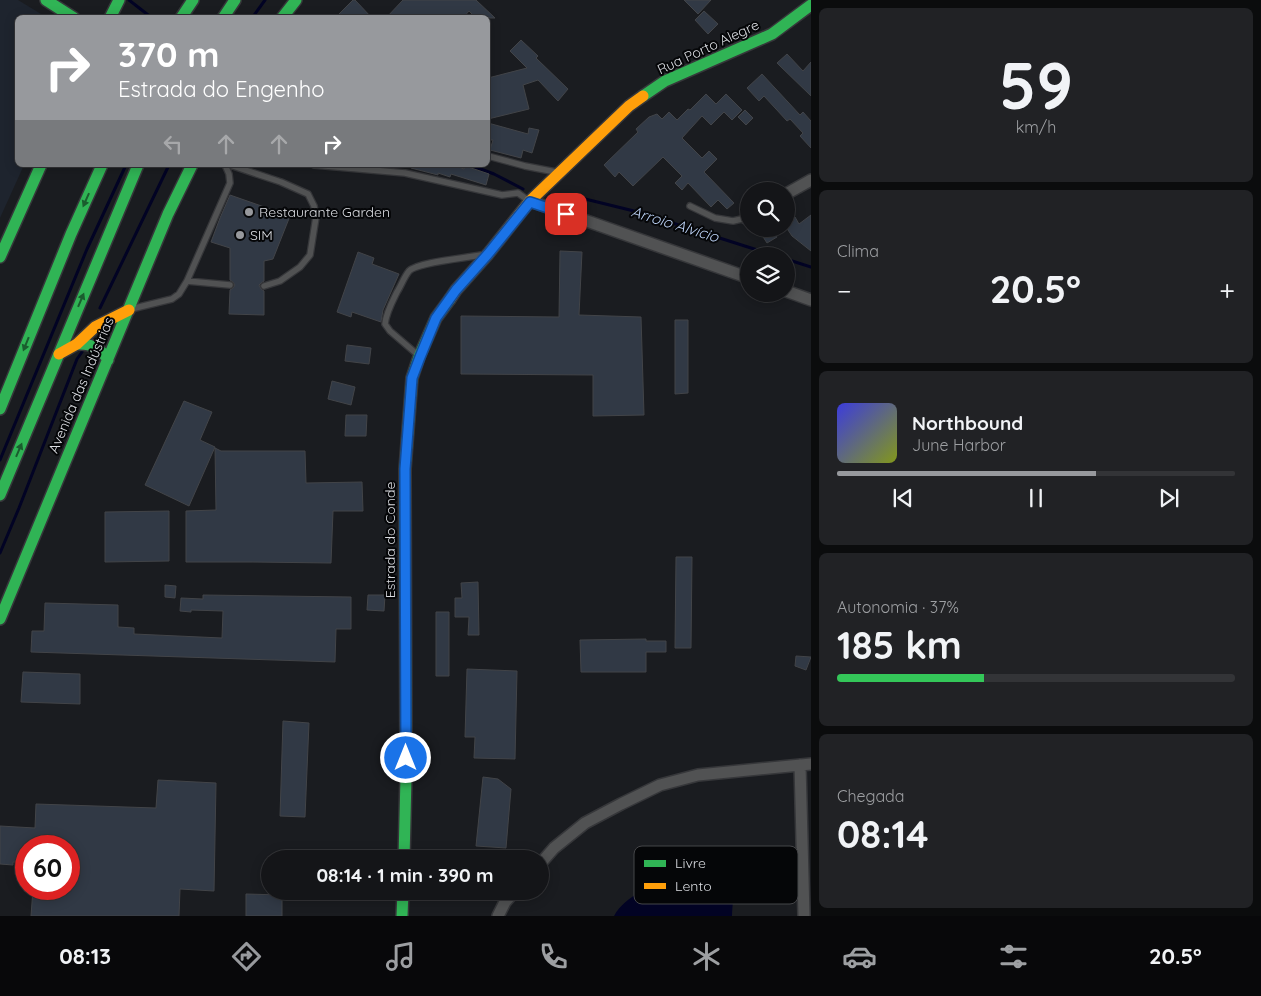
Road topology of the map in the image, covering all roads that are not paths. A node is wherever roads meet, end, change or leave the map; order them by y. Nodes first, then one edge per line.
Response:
1 (46, 0) edge
2 (118, 0) edge
3 (193, 0) edge
4 (235, 0) edge
5 (296, 0) edge
6 (811, 5) edge
7 (69, 15) edge
8 (111, 15) edge
9 (184, 15) edge
10 (225, 15) edge
11 (284, 15) edge
12 (490, 157) edge
13 (40, 167) edge
14 (101, 167) edge
15 (137, 167) edge
16 (191, 167) edge
17 (226, 167) edge
18 (236, 167) edge
19 (337, 167) edge
20 (557, 176) junction
21 (811, 180) edge
22 (795, 189) edge
23 (530, 202) junction
24 (690, 206) dead end
25 (740, 219) edge
26 (488, 254) junction
27 (0, 257) edge
28 (740, 275) edge
29 (187, 281) junction
30 (230, 285) dead end
31 (264, 286) dead end
32 (795, 294) edge
33 (811, 300) edge
34 (129, 310) junction
35 (77, 344) junction
36 (59, 354) junction
37 (420, 357) junction
38 (108, 360) junction
39 (0, 409) edge
40 (0, 495) edge
41 (0, 619) edge
42 (805, 764) edge
43 (404, 850) edge
44 (549, 854) edge
45 (403, 900) edge
46 (508, 900) edge
47 (402, 916) edge
48 (498, 916) edge
49 (804, 916) edge

1 - 7 main road
2 - 8 main road
3 - 9 main road
4 - 10 main road
5 - 11 main road
6 - 20 main road, Rua Porto Alegre
12 - 20 lane
13 - 27 main road
14 -> 39 main road
36 -> 15 main road
16 - 34 main road, Avenida das Indústrias
17 - 29 lane
18 - 31 lane
19 - 23 lane
20 - 23 main road, Estrada do Conde
21 - 22 street
23 - 26 main road, Estrada do Conde
23 - 28 street
24 - 25 lane
26 - 37 main road, Estrada do Conde
26 - 37 lane
29 - 30 lane
29 - 34 lane
32 - 33 street
34 - 35 main road
34 - 38 main road, Avenida das Indústrias
35 - 36 main road
35 - 38 main road
40 -> 36 main road
37 - 43 main road, Estrada do Conde
38 - 41 main road, Avenida das Indústrias
42 - 44 street
42 - 49 street
45 - 47 main road
46 - 48 street

